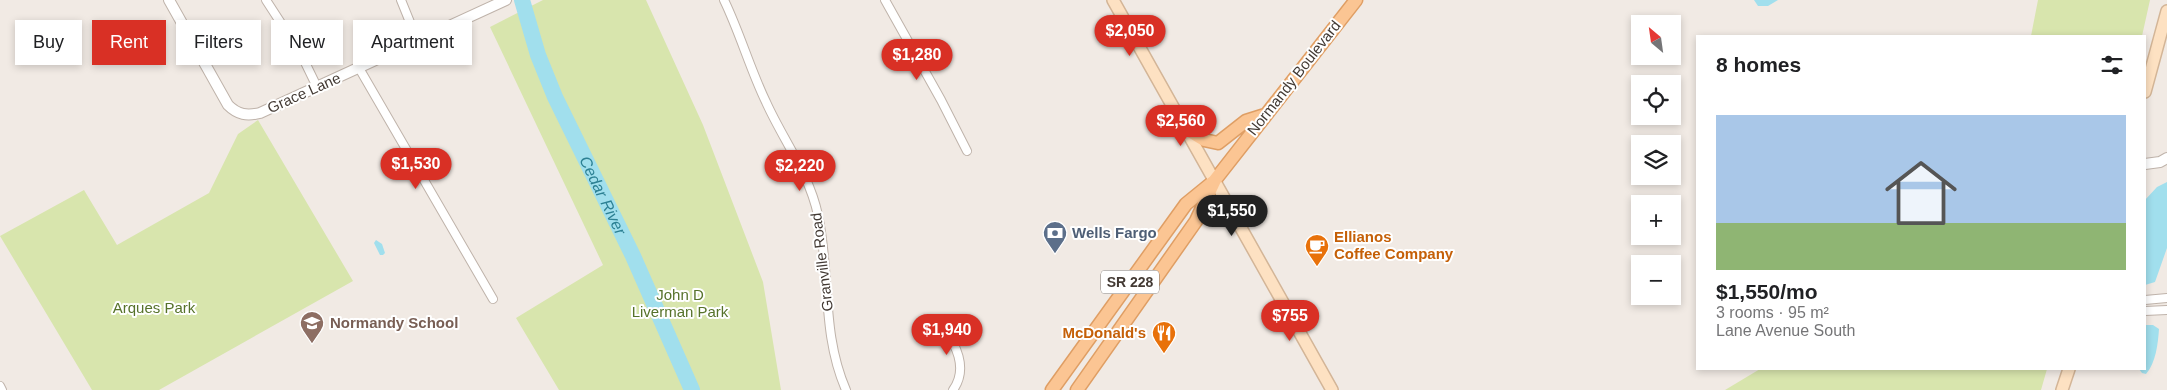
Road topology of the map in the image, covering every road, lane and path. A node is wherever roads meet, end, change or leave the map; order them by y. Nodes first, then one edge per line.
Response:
1 (169, 0) edge
2 (266, 0) edge
3 (401, 0) edge
4 (724, 0) edge
5 (885, 0) edge
6 (1113, 0) edge
7 (1356, 0) edge
8 (504, 1) edge
9 (2167, 11) edge
10 (409, 20) edge
11 (464, 20) edge
12 (366, 65) edge
13 (359, 68) junction
14 (317, 87) junction
15 (2146, 88) edge
16 (1265, 115) junction
17 (1186, 129) junction
18 (967, 151) dead end
19 (2167, 158) edge
20 (2146, 164) edge
21 (1215, 180) junction
22 (2167, 298) edge
23 (493, 299) dead end
24 (2146, 300) edge
25 (2167, 310) edge
26 (2146, 311) edge
27 (943, 325) dead end
28 (2069, 370) edge
29 (0, 386) edge
30 (2, 390) edge
31 (846, 390) edge
32 (953, 390) edge
33 (1052, 390) edge
34 (1077, 390) edge
35 (1332, 390) edge
36 (2062, 390) edge

1 - 14 street, Grace Lane
2 - 14 street
3 - 10 street
4 - 31 street, Granville Road
5 - 18 street
6 - 17 main road
7 - 16 main road, Normandy Boulevard / SR 228
8 - 11 street, Grace Lane
9 - 15 main road
12 - 13 street, Grace Lane
13 - 14 street, Grace Lane
13 - 23 street
16 - 17 main road
16 - 21 main road, Normandy Boulevard / SR 228
17 - 21 main road
19 - 20 street
21 - 33 main road, Normandy Boulevard / SR 228
21 - 34 main road, Normandy Boulevard / SR 228
21 - 35 main road
22 - 24 street
25 - 26 street
27 - 32 street
28 - 36 main road
29 - 30 street

